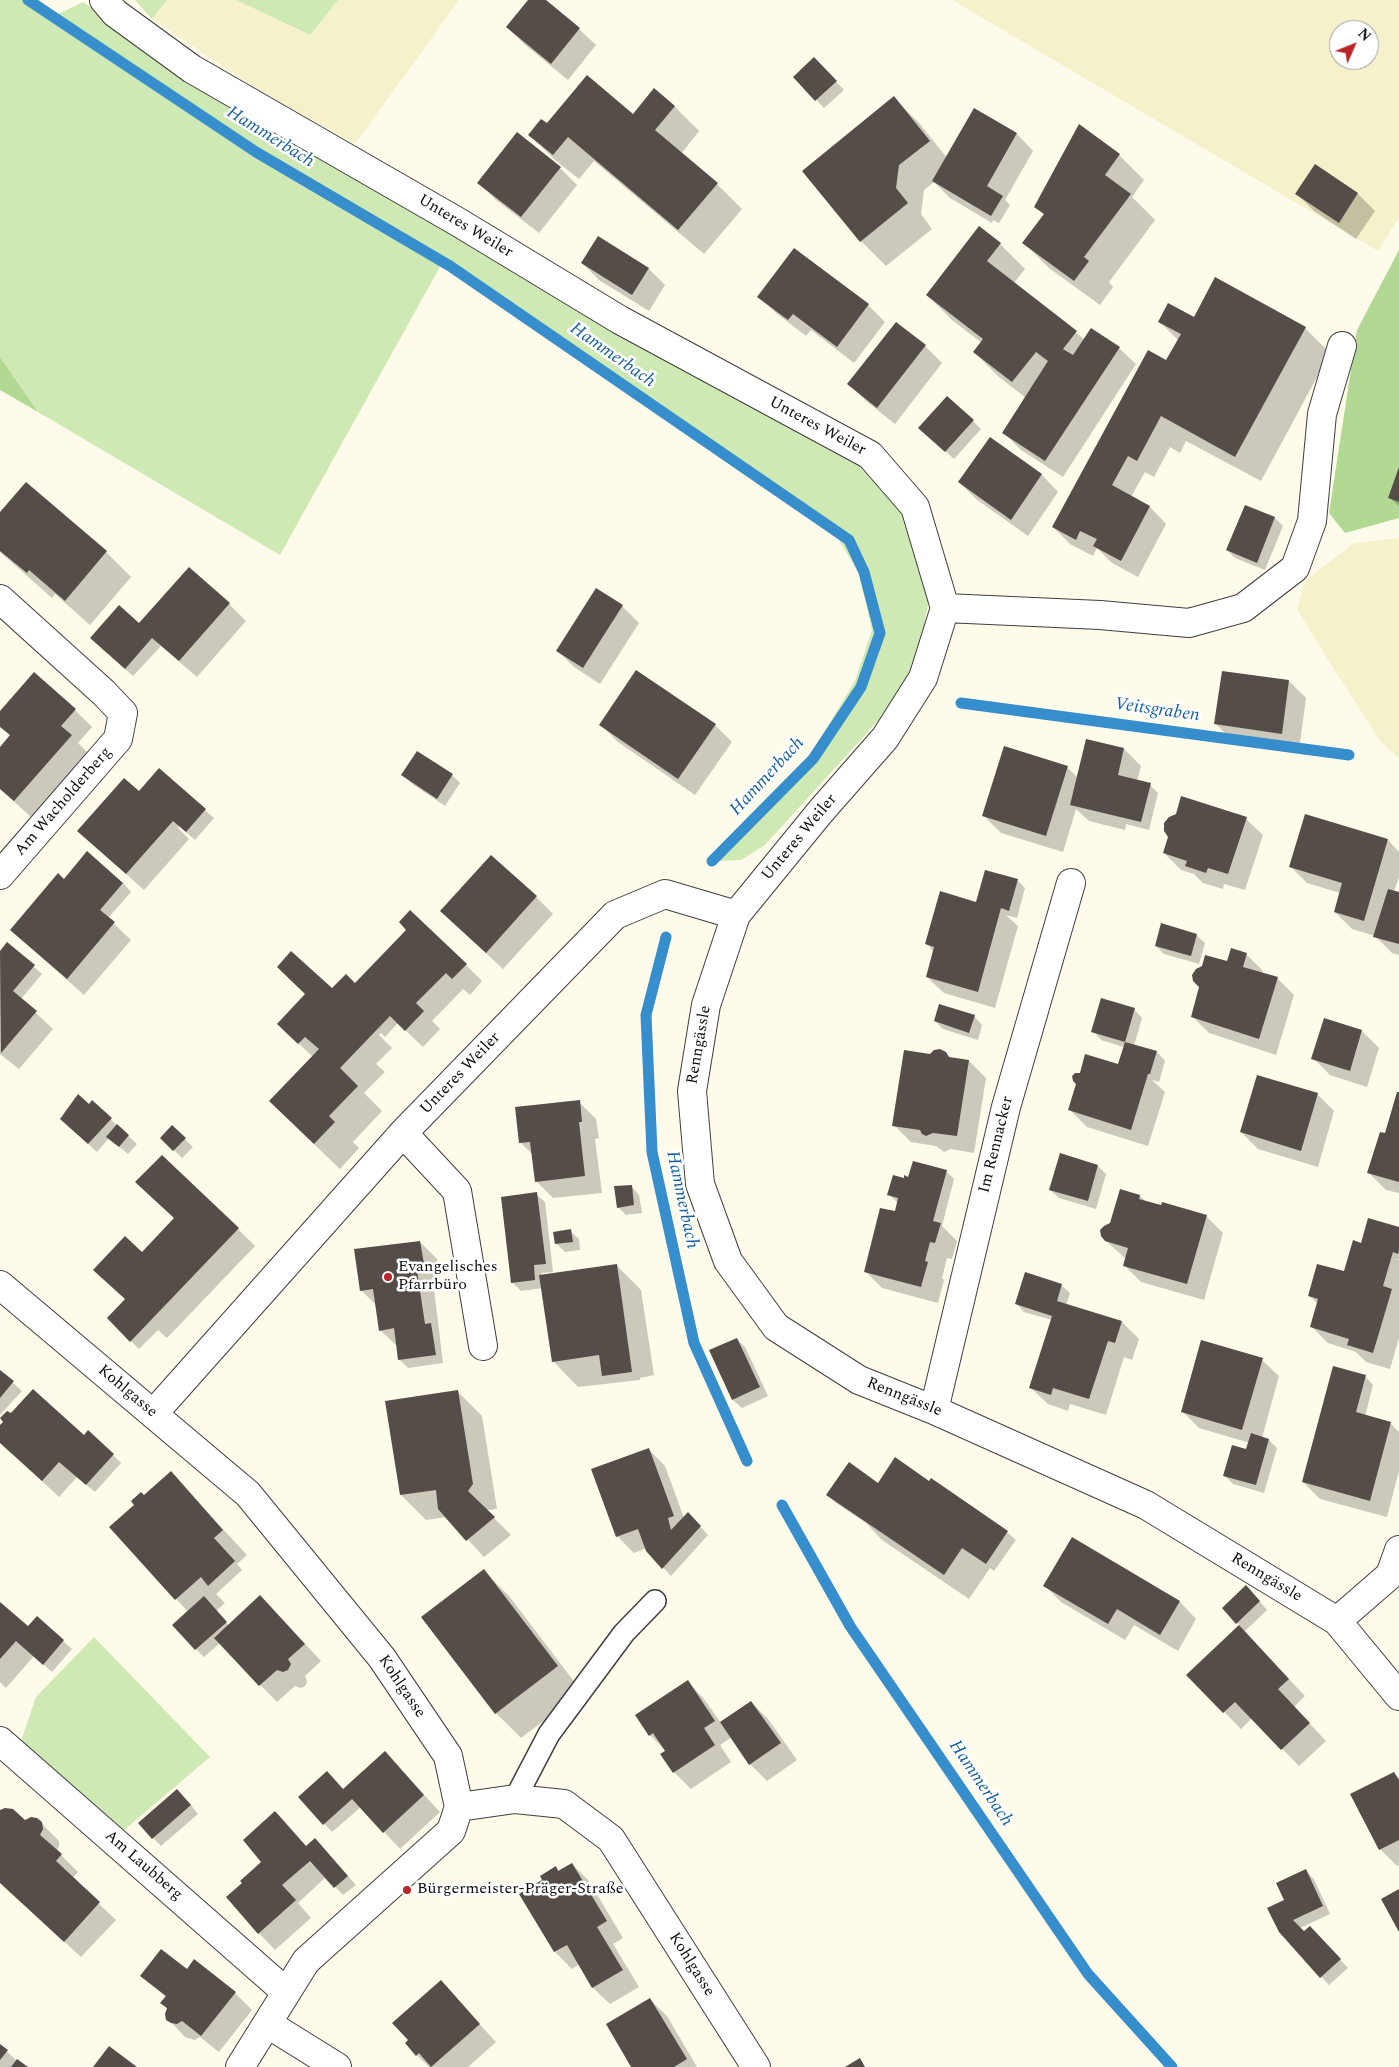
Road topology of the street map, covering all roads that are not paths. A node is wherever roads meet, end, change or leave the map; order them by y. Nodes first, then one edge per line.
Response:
1 (104, 0) edge
2 (1342, 346) dead end
3 (0, 599) edge
4 (945, 608) junction
5 (0, 876) edge
6 (1071, 883) dead end
7 (736, 915) junction
8 (404, 1133) junction
9 (0, 1285) edge
10 (483, 1346) dead end
11 (934, 1410) junction
12 (153, 1414) junction
13 (1399, 1550) edge
14 (655, 1601) dead end
15 (1337, 1621) junction
16 (1399, 1696) edge
17 (0, 1741) edge
18 (514, 1799) junction
19 (459, 1807) junction
20 (286, 1992) junction
21 (268, 2024) junction
22 (240, 2067) edge
23 (337, 2067) edge
24 (756, 2067) edge

1 - 4 street, Unteres Weiler
2 - 4 street
3 - 5 street, Am Wacholderberg
4 - 7 street, Unteres Weiler
6 - 11 street, Im Rennacker
7 - 8 street, Unteres Weiler
7 - 11 street, Renngässle
8 - 10 street
8 - 12 street, Unteres Weiler
9 - 12 street, Kohlgasse
11 - 15 street, Renngässle
12 - 19 street, Kohlgasse
13 - 15 street
14 - 18 lane
15 - 16 street, Renngässle
17 - 20 street, Am Laubberg
18 - 19 street, Kohlgasse
18 - 24 street, Kohlgasse
19 - 20 street
20 - 21 street
21 - 22 street
21 - 23 street

